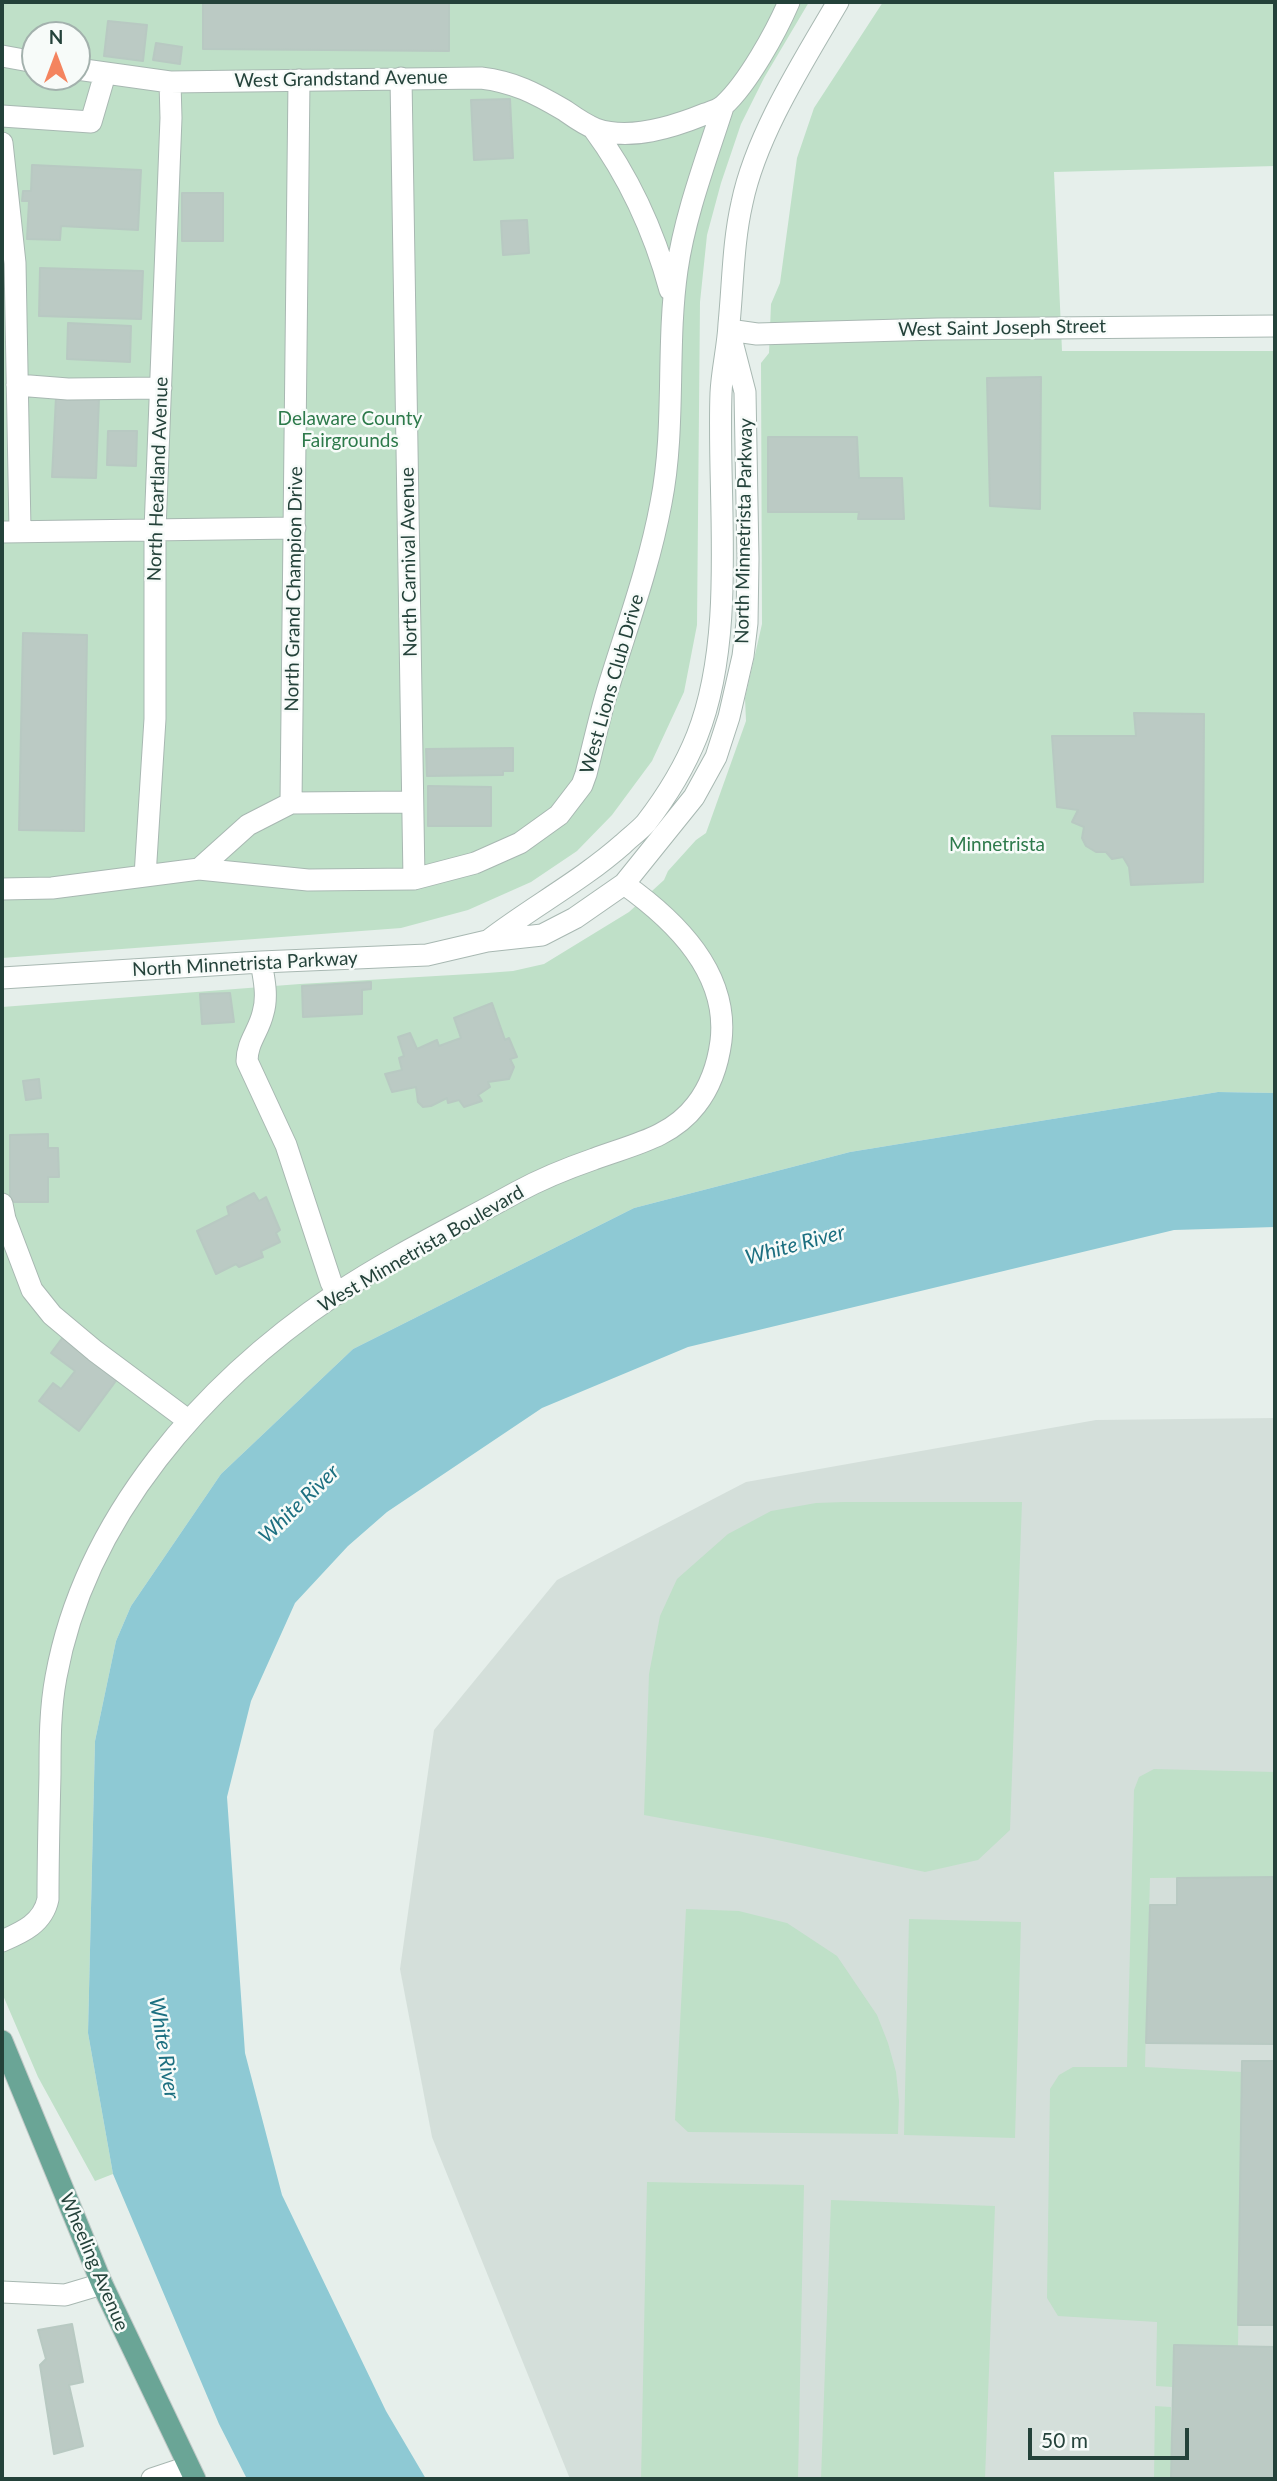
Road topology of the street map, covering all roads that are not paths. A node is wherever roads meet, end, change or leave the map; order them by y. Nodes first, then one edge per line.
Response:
1 (789, 2) edge
2 (838, 2) edge
3 (2, 56) edge
4 (21, 59) edge
5 (91, 72) edge
6 (105, 74) junction
7 (401, 78) junction
8 (299, 80) junction
9 (170, 82) junction
10 (723, 107) junction
11 (2, 116) edge
12 (593, 128) junction
13 (2, 143) edge
14 (6, 223) edge
15 (9, 299) edge
16 (674, 302) junction
17 (1275, 326) edge
18 (729, 330) junction
19 (17, 385) junction
20 (160, 388) junction
21 (295, 528) junction
22 (155, 530) junction
23 (11, 531) edge
24 (412, 802) junction
25 (291, 803) junction
26 (199, 869) junction
27 (145, 876) junction
28 (414, 878) junction
29 (624, 884) junction
30 (2, 889) edge
31 (487, 941) junction
32 (261, 962) junction
33 (2, 978) edge
34 (2, 1204) edge
35 (337, 1294) junction
36 (188, 1421) junction
37 (2, 1941) edge
38 (2, 2041) edge
39 (102, 2284) junction
40 (2, 2291) edge
41 (191, 2473) edge
42 (152, 2479) edge

1 - 10 street, West Lions Club Drive
2 - 18 street, North Minnetrista Parkway
3 - 4 street
5 - 6 street, West Grandstand Avenue
6 - 9 street, West Grandstand Avenue
6 - 11 street
7 - 8 street, West Grandstand Avenue
7 - 12 street, West Grandstand Avenue
7 - 24 street, North Carnival Avenue
8 - 9 street, West Grandstand Avenue
8 - 21 street, North Grand Champion Drive
9 - 20 street, North Heartland Avenue
10 - 12 street, West Lions Club Drive
10 - 16 street, West Lions Club Drive
12 - 16 street
13 - 14 street
14 - 15 street
15 - 19 street
16 - 28 street, West Lions Club Drive
17 - 18 street, West Saint Joseph Street
18 - 29 street, North Minnetrista Parkway
18 - 31 street, North Minnetrista Parkway
19 - 20 street
19 - 23 street
20 - 22 street, North Heartland Avenue
21 - 22 street
21 - 25 street, North Grand Champion Drive
22 - 23 street
22 - 27 street, North Heartland Avenue
24 - 25 street
24 - 28 street, North Carnival Avenue
25 - 26 street
26 - 27 street, West Lions Club Drive
26 - 28 street, West Lions Club Drive
27 - 30 street, West Lions Club Drive
29 - 31 street, North Minnetrista Parkway
29 - 35 street, West Minnetrista Boulevard
31 - 32 street, North Minnetrista Parkway
32 - 33 street, North Minnetrista Parkway
32 - 35 street
34 - 36 street
35 - 36 street, West Minnetrista Boulevard
36 - 37 street, West Minnetrista Boulevard
38 - 39 main road, Wheeling Avenue
39 - 40 street
39 - 41 main road, Wheeling Avenue
41 - 42 street

